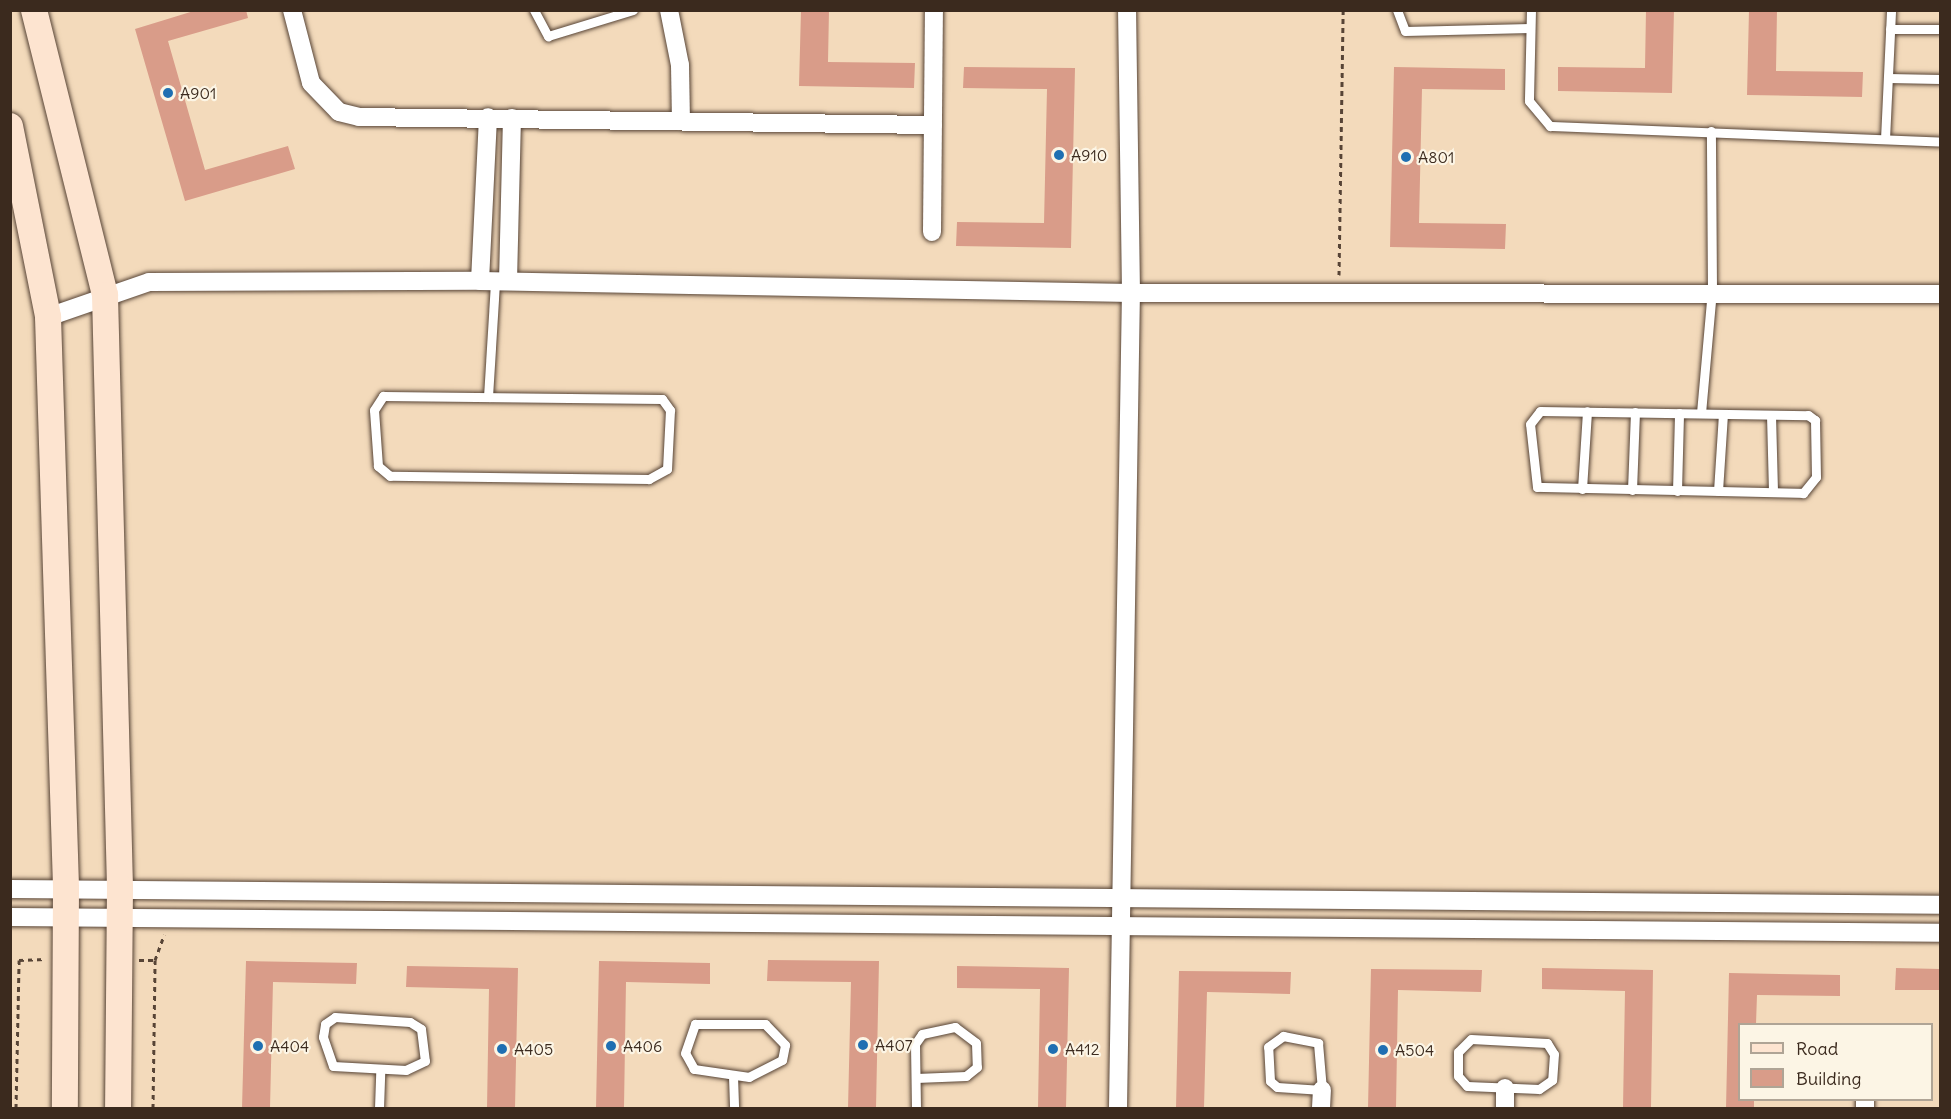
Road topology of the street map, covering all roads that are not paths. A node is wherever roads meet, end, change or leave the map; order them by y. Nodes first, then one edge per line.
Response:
1 (34, 10) edge
2 (292, 10) edge
3 (534, 10) edge
4 (633, 10) edge
5 (669, 10) edge
6 (934, 10) edge
7 (1127, 10) edge
8 (1397, 10) edge
9 (1531, 10) edge
10 (1891, 10) edge
11 (1530, 28) junction
12 (1890, 29) junction
13 (1941, 29) edge
14 (1888, 78) junction
15 (1941, 79) edge
16 (488, 117) junction
17 (512, 118) junction
18 (681, 121) junction
19 (933, 125) junction
20 (10, 126) edge
21 (1711, 131) junction
22 (1885, 139) junction
23 (1941, 142) edge
24 (932, 232) dead end
25 (494, 281) junction
26 (1712, 290) junction
27 (1131, 293) junction
28 (1941, 294) edge
29 (105, 295) junction
30 (48, 317) junction
31 (489, 397) junction
32 (1587, 411) junction
33 (1635, 412) junction
34 (1679, 413) junction
35 (1701, 413) junction
36 (1723, 414) junction
37 (1771, 414) junction
38 (1582, 489) junction
39 (1632, 490) junction
40 (1677, 491) junction
41 (1718, 492) junction
42 (1773, 492) junction
43 (120, 887) junction
44 (66, 888) junction
45 (10, 889) edge
46 (1121, 902) junction
47 (1941, 905) edge
48 (10, 917) edge
49 (66, 917) junction
50 (121, 918) junction
51 (1120, 924) junction
52 (1941, 933) edge
53 (380, 1070) junction
54 (734, 1076) junction
55 (916, 1078) junction
56 (1505, 1088) junction
57 (1322, 1099) edge
58 (64, 1108) edge
59 (118, 1108) edge
60 (379, 1108) edge
61 (734, 1108) edge
62 (916, 1108) edge
63 (1118, 1108) edge
64 (1505, 1108) edge

1 - 29 street
2 - 16 street
3 - 4 lane
5 - 18 street
6 - 19 street
7 - 27 street
8 - 11 lane
9 - 11 lane
10 - 12 lane
11 - 21 lane
12 - 13 lane
12 - 14 lane
14 - 15 lane
14 - 22 lane
16 - 17 street
16 - 25 street
17 - 18 street
17 - 25 street
18 - 19 street
19 - 24 street
20 - 30 street
21 - 22 lane
21 - 26 lane
22 - 23 lane
25 - 27 street
25 - 29 street
25 - 31 lane
26 - 27 street
26 - 28 street
26 - 35 lane
27 - 46 street
29 - 30 street
29 - 43 street
30 - 44 street
31 - 31 lane
32 - 33 lane
32 - 38 lane
32 - 38 lane
33 - 34 lane
33 - 39 lane
34 - 35 lane
34 - 40 lane
35 - 36 lane
36 - 37 lane
36 - 41 lane
37 - 42 lane
37 - 42 lane
38 - 39 lane
39 - 40 lane
40 - 41 lane
41 - 42 lane
43 - 44 street
43 - 46 street
43 - 50 street
44 - 45 street
44 - 49 street
46 - 47 street
46 - 51 street
48 - 49 street
49 - 50 street
49 - 58 street
50 - 51 street
50 - 59 street
51 - 52 street
51 - 63 street
53 - 53 lane
53 - 60 lane
54 - 54 lane
54 - 61 lane
55 - 55 lane
55 - 62 lane
56 - 56 lane
56 - 64 street
57 - 57 lane

